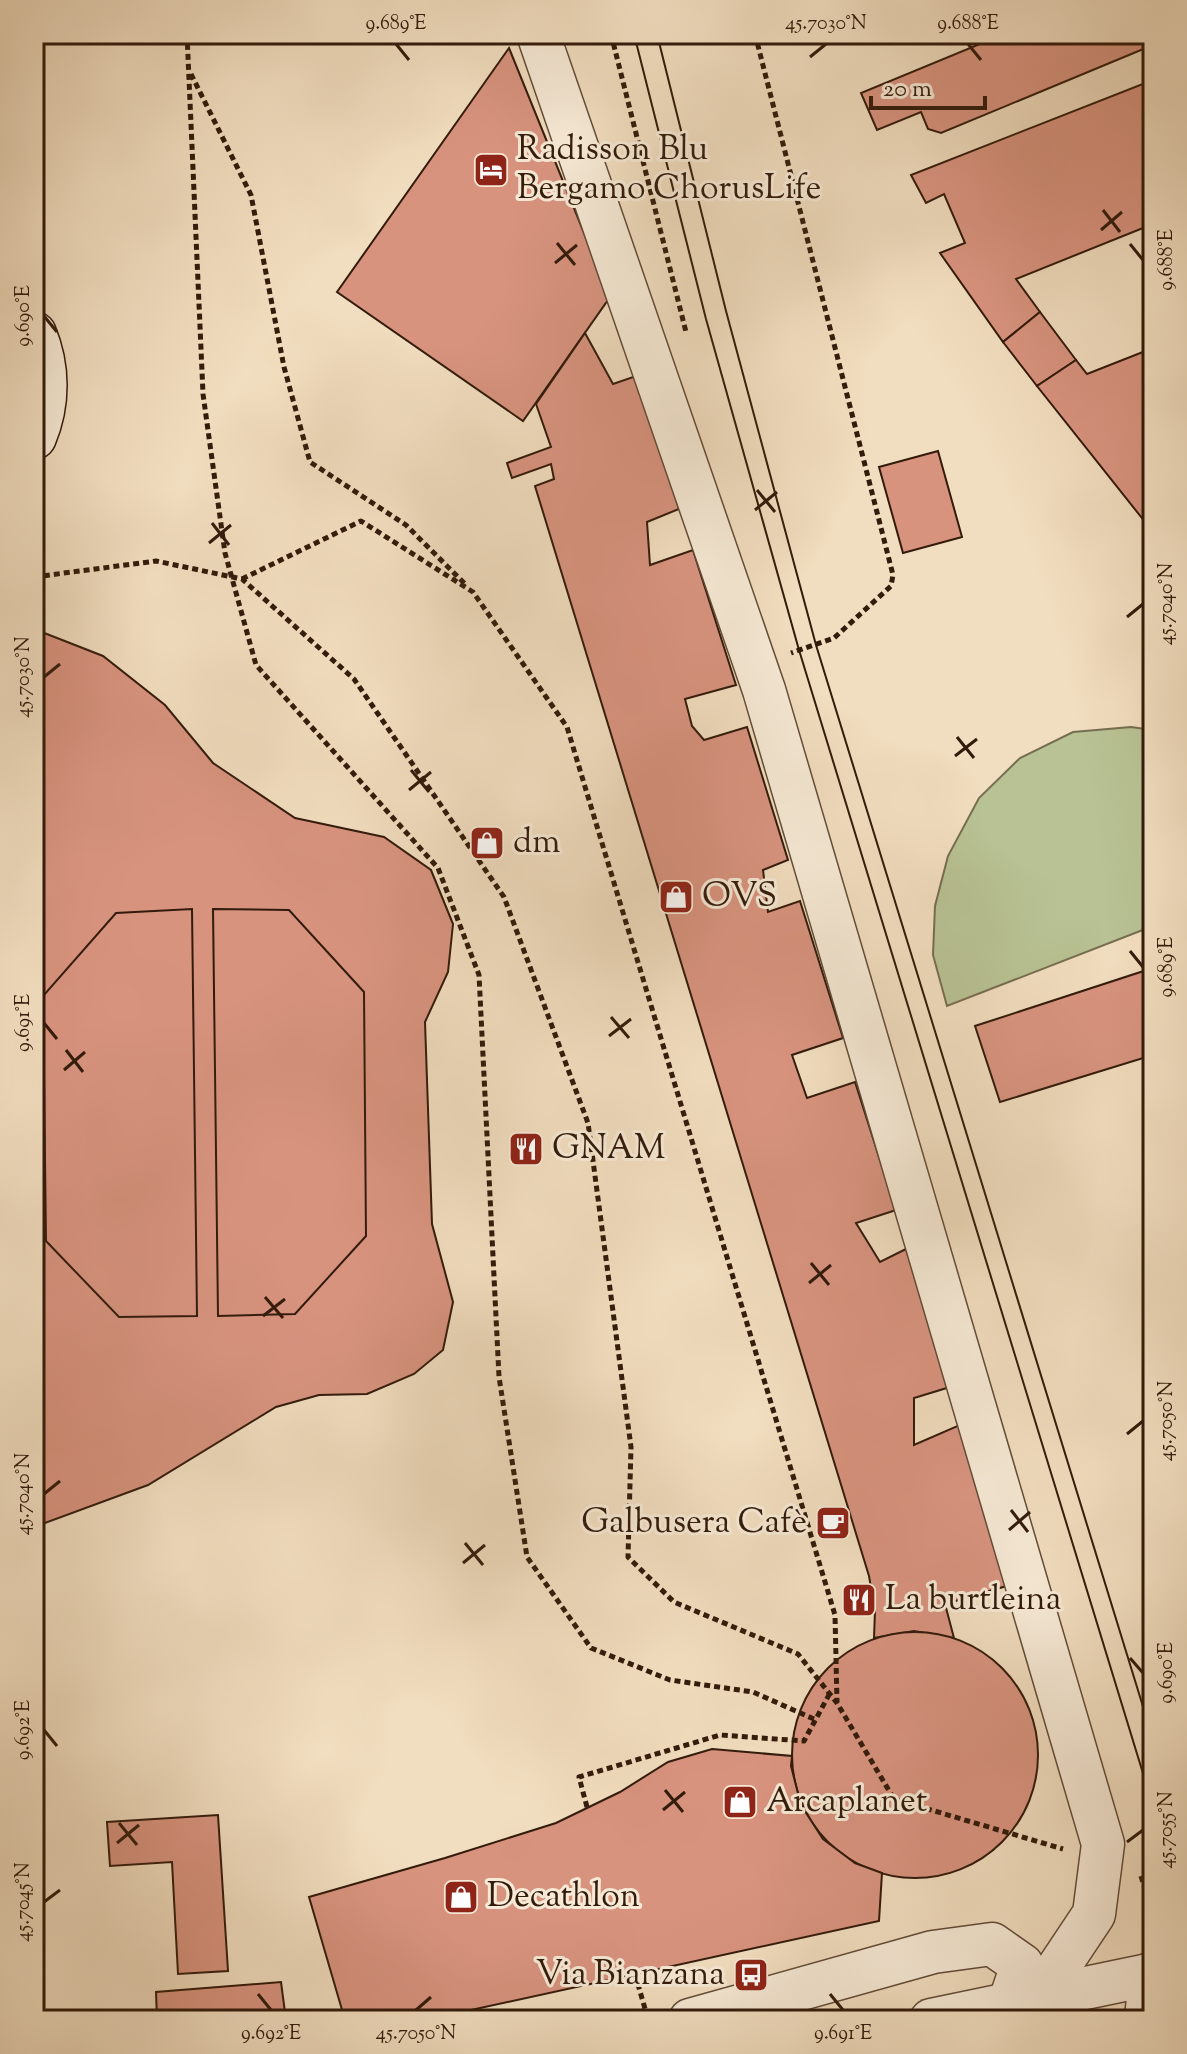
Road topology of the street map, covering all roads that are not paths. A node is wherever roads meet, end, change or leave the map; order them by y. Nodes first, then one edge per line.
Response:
1 (538, 34) edge
2 (34, 334) edge
3 (34, 437) edge
4 (1151, 1974) edge
5 (1009, 2004) junction
6 (690, 2020) edge
7 (931, 2020) edge
8 (1146, 2020) edge

1 - 5 street
2 - 3 street
4 - 5 street
4 - 8 street
5 - 6 street
5 - 7 street

